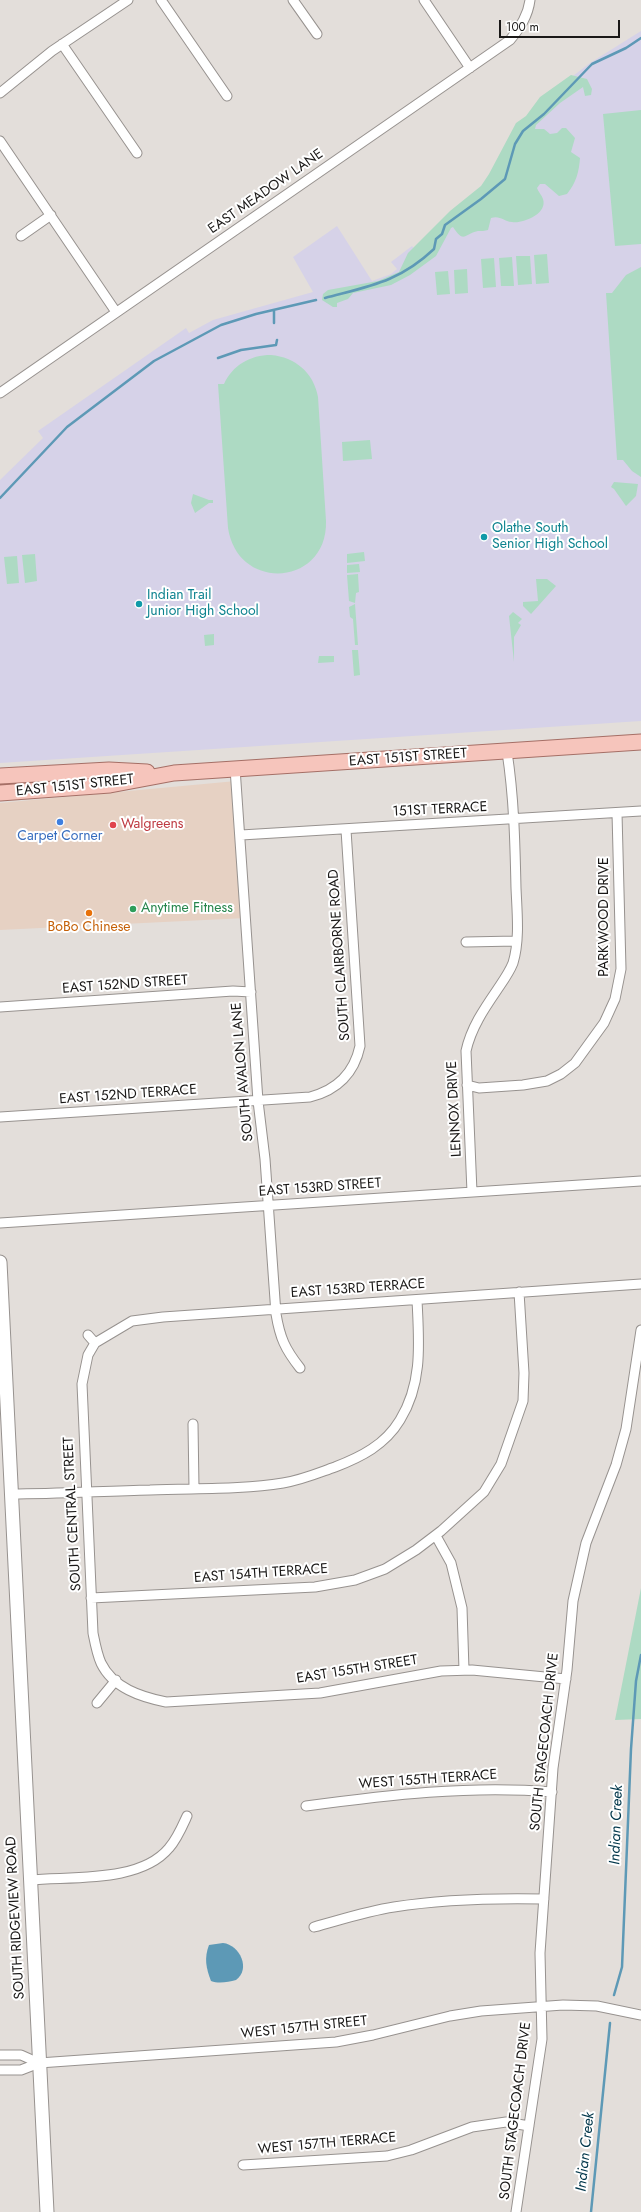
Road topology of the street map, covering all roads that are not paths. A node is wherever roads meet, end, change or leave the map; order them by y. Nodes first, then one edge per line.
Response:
1 (128, 0) edge
2 (161, 0) edge
3 (293, 0) edge
4 (424, 0) edge
5 (530, 0) edge
6 (533, 0) edge
7 (317, 34) dead end
8 (62, 44) junction
9 (470, 68) junction
10 (0, 94) edge
11 (227, 96) dead end
12 (0, 141) edge
13 (137, 153) dead end
14 (51, 215) junction
15 (21, 236) dead end
16 (116, 312) junction
17 (0, 393) edge
18 (641, 742) edge
19 (507, 752) junction
20 (235, 768) junction
21 (174, 773) junction
22 (0, 776) edge
23 (0, 793) edge
24 (641, 811) edge
25 (617, 813) junction
26 (514, 820) junction
27 (346, 830) junction
28 (240, 835) junction
29 (516, 941) junction
30 (466, 942) dead end
31 (251, 992) junction
32 (0, 1007) edge
33 (467, 1085) junction
34 (258, 1101) junction
35 (0, 1117) edge
36 (641, 1181) edge
37 (472, 1192) junction
38 (268, 1205) junction
39 (0, 1223) edge
40 (0, 1262) edge
41 (641, 1284) edge
42 (519, 1292) junction
43 (417, 1300) junction
44 (275, 1308) junction
45 (641, 1330) edge
46 (88, 1335) dead end
47 (95, 1343) junction
48 (300, 1368) dead end
49 (193, 1424) dead end
50 (194, 1488) junction
51 (86, 1492) junction
52 (5, 1494) edge
53 (436, 1536) junction
54 (91, 1598) junction
55 (464, 1670) junction
56 (566, 1679) junction
57 (116, 1680) junction
58 (97, 1702) dead end
59 (552, 1792) junction
60 (306, 1806) dead end
61 (187, 1816) dead end
62 (30, 1880) junction
63 (544, 1899) junction
64 (314, 1927) dead end
65 (541, 2006) junction
66 (641, 2015) edge
67 (0, 2055) edge
68 (39, 2063) junction
69 (0, 2070) edge
70 (529, 2126) junction
71 (243, 2164) dead end
72 (47, 2212) edge
73 (516, 2212) edge

1 - 8 street
2 - 11 street
3 - 7 street
4 - 9 street
5 - 6 street
5 - 9 street, EAST MEADOW LANE
8 - 10 street
8 - 13 street
9 - 16 street, EAST MEADOW LANE
12 - 14 street
14 - 15 street
14 - 16 street
16 - 17 street, EAST MEADOW LANE
18 - 19 main road, EAST 151ST STREET
19 - 20 main road, EAST 151ST STREET
19 - 26 street, LENNOX DRIVE
20 - 21 main road, EAST 151ST STREET
20 - 28 street, SOUTH AVALON LANE
21 - 22 main road, EAST 151ST STREET
21 - 23 main road, EAST 151ST STREET
24 - 25 street, 151ST TERRACE
25 - 26 street, 151ST TERRACE
25 - 33 street, PARKWOOD DRIVE
26 - 27 street, 151ST TERRACE
26 - 29 street, LENNOX DRIVE
27 - 28 street, 151ST TERRACE
27 - 34 street, SOUTH CLAIRBORNE ROAD
28 - 31 street, SOUTH AVALON LANE
29 - 30 street
29 - 33 street, LENNOX DRIVE
31 - 32 street, EAST 152ND STREET
31 - 34 street, SOUTH AVALON LANE
33 - 37 street, LENNOX DRIVE
34 - 35 street, EAST 152ND TERRACE
34 - 38 street, SOUTH AVALON LANE
36 - 37 street, EAST 153RD STREET
37 - 38 street, EAST 153RD STREET
38 - 39 street, EAST 153RD STREET
38 - 44 street, SOUTH AVALON LANE
40 - 52 main road, SOUTH RIDGEVIEW ROAD
41 - 42 street, EAST 153RD TERRACE
42 - 43 street, EAST 153RD TERRACE
42 - 53 street, EAST 154TH TERRACE
43 - 44 street, EAST 153RD TERRACE
43 - 50 street
44 - 47 street, EAST 153RD TERRACE
44 - 48 street, SOUTH AVALON LANE
45 - 56 street, SOUTH STAGECOACH DRIVE
46 - 47 street
47 - 51 street, SOUTH CENTRAL STREET
49 - 50 street
50 - 51 street
51 - 52 street
51 - 54 street, SOUTH CENTRAL STREET
52 - 62 main road, SOUTH RIDGEVIEW ROAD
53 - 54 street, EAST 154TH TERRACE
53 - 55 street
54 - 57 street, SOUTH CENTRAL STREET
55 - 56 street, EAST 155TH STREET
55 - 57 street, EAST 155TH STREET
56 - 59 street, SOUTH STAGECOACH DRIVE
57 - 58 street
59 - 60 street, WEST 155TH TERRACE
59 - 63 street, SOUTH STAGECOACH DRIVE
61 - 62 street
62 - 68 main road, SOUTH RIDGEVIEW ROAD
63 - 64 street
63 - 65 street, SOUTH STAGECOACH DRIVE
65 - 66 street, WEST 157TH STREET
65 - 68 street, WEST 157TH STREET
65 - 70 street, SOUTH STAGECOACH DRIVE
67 - 68 street, WEST 157TH STREET
68 - 69 street, WEST 157TH STREET
68 - 72 main road, SOUTH RIDGEVIEW ROAD
70 - 71 street, WEST 157TH TERRACE
70 - 73 street, SOUTH STAGECOACH DRIVE

